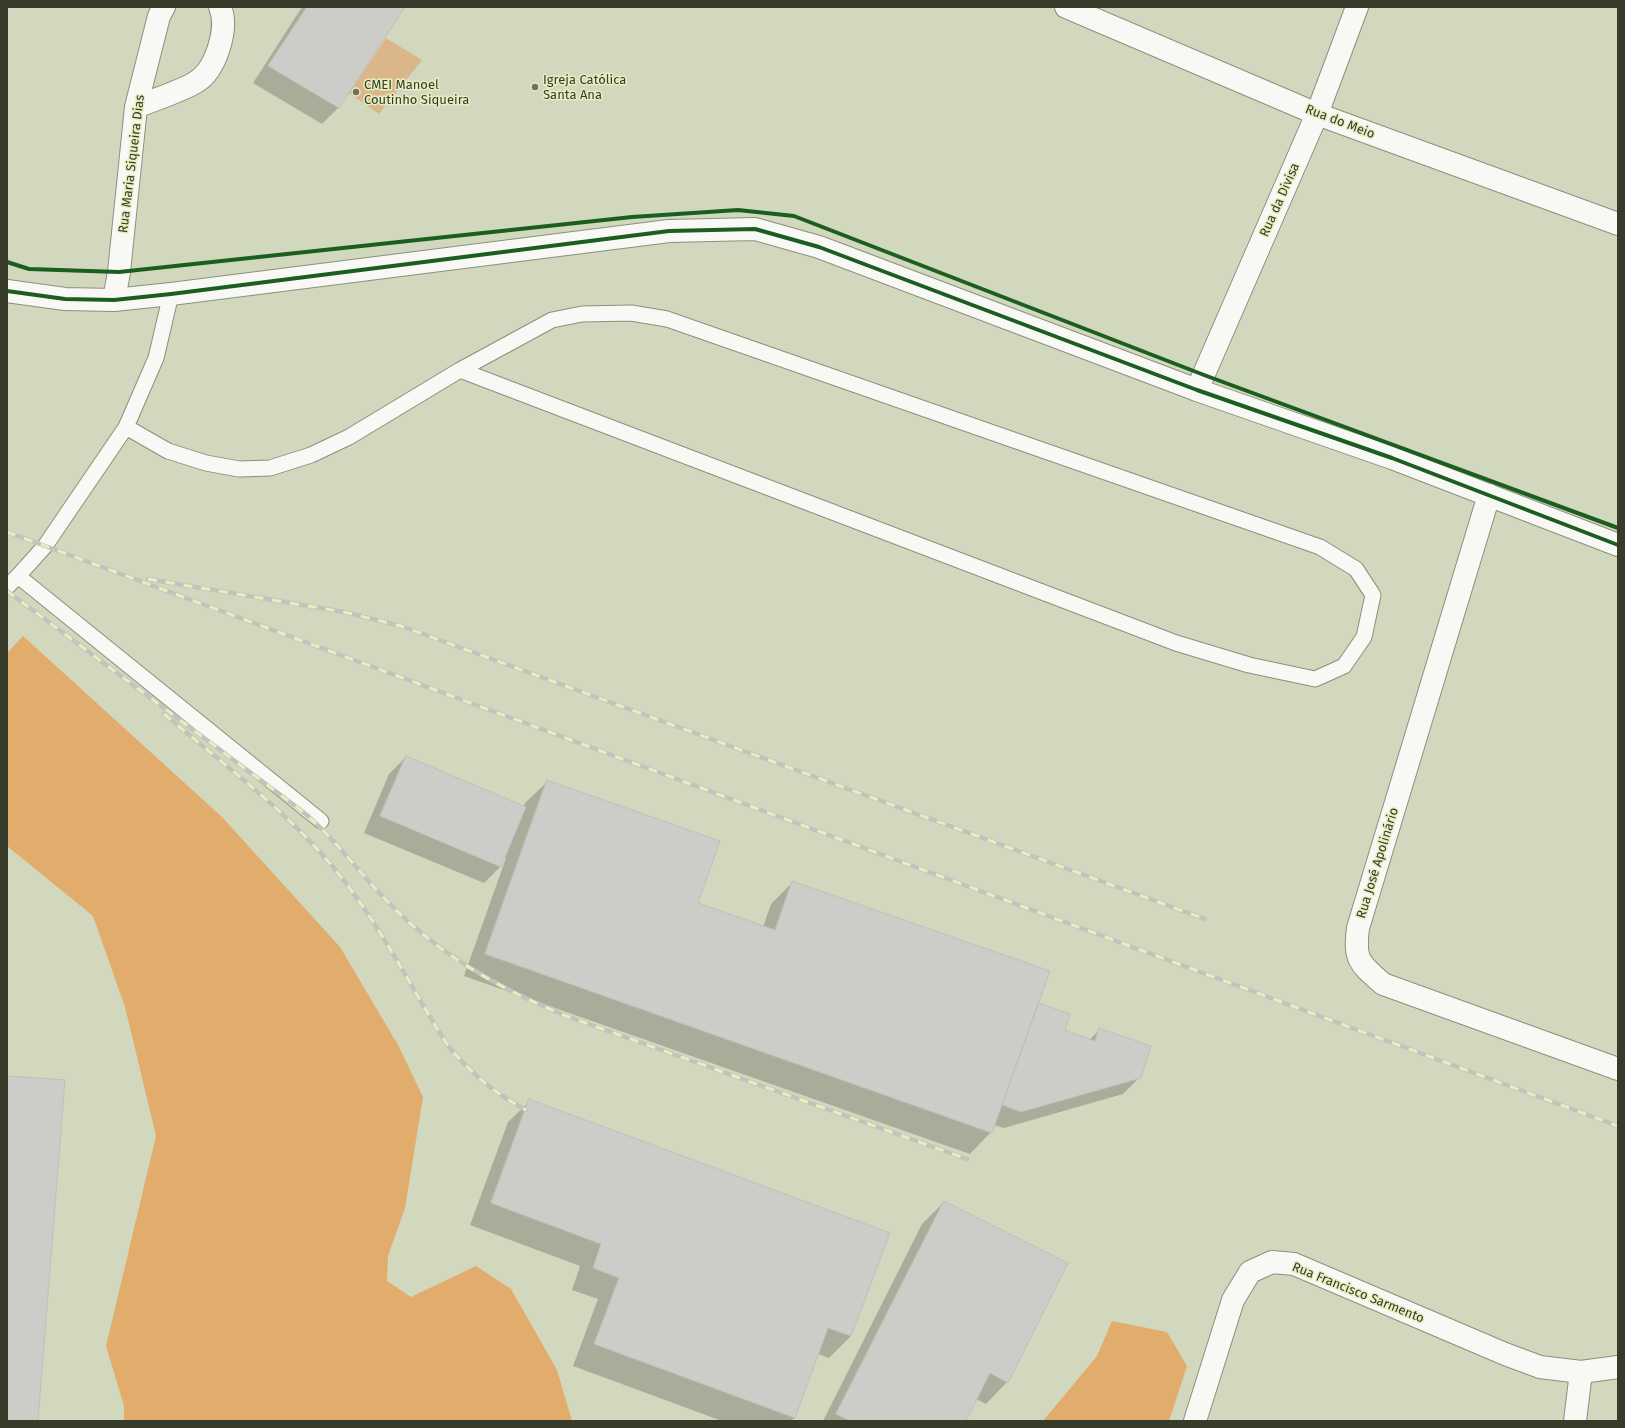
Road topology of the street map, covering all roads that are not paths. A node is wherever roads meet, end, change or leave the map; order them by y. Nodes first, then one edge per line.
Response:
1 (164, 7) edge
2 (220, 7) edge
3 (1066, 7) edge
4 (1357, 7) edge
5 (136, 107) junction
6 (1317, 114) junction
7 (1618, 224) edge
8 (7, 291) edge
9 (171, 294) junction
10 (114, 300) junction
11 (460, 370) junction
12 (1197, 390) junction
13 (126, 427) junction
14 (1490, 495) junction
15 (1618, 545) edge
16 (18, 576) junction
17 (7, 587) edge
18 (321, 821) dead end
19 (1618, 1069) edge
20 (1618, 1367) edge
21 (1581, 1372) junction
22 (1195, 1421) edge
23 (1575, 1421) edge

1 - 5 street, Rua Maria Siqueira Dias
2 - 5 street
3 - 6 street, Rua do Meio
4 - 6 street, Rua da Divisa
5 - 10 street, Rua Maria Siqueira Dias
6 - 7 street, Rua do Meio
6 - 12 street, Rua da Divisa
8 - 10 street
9 - 10 street
9 - 12 street
9 - 13 lane
11 - 11 lane
11 - 13 lane
12 - 14 street
13 - 16 lane
14 - 15 street
14 - 19 street, Rua José Apolinário
16 - 17 lane
16 - 18 lane
20 - 21 street, Rua Francisco Sarmento
21 - 22 street, Rua Francisco Sarmento
21 - 23 street

